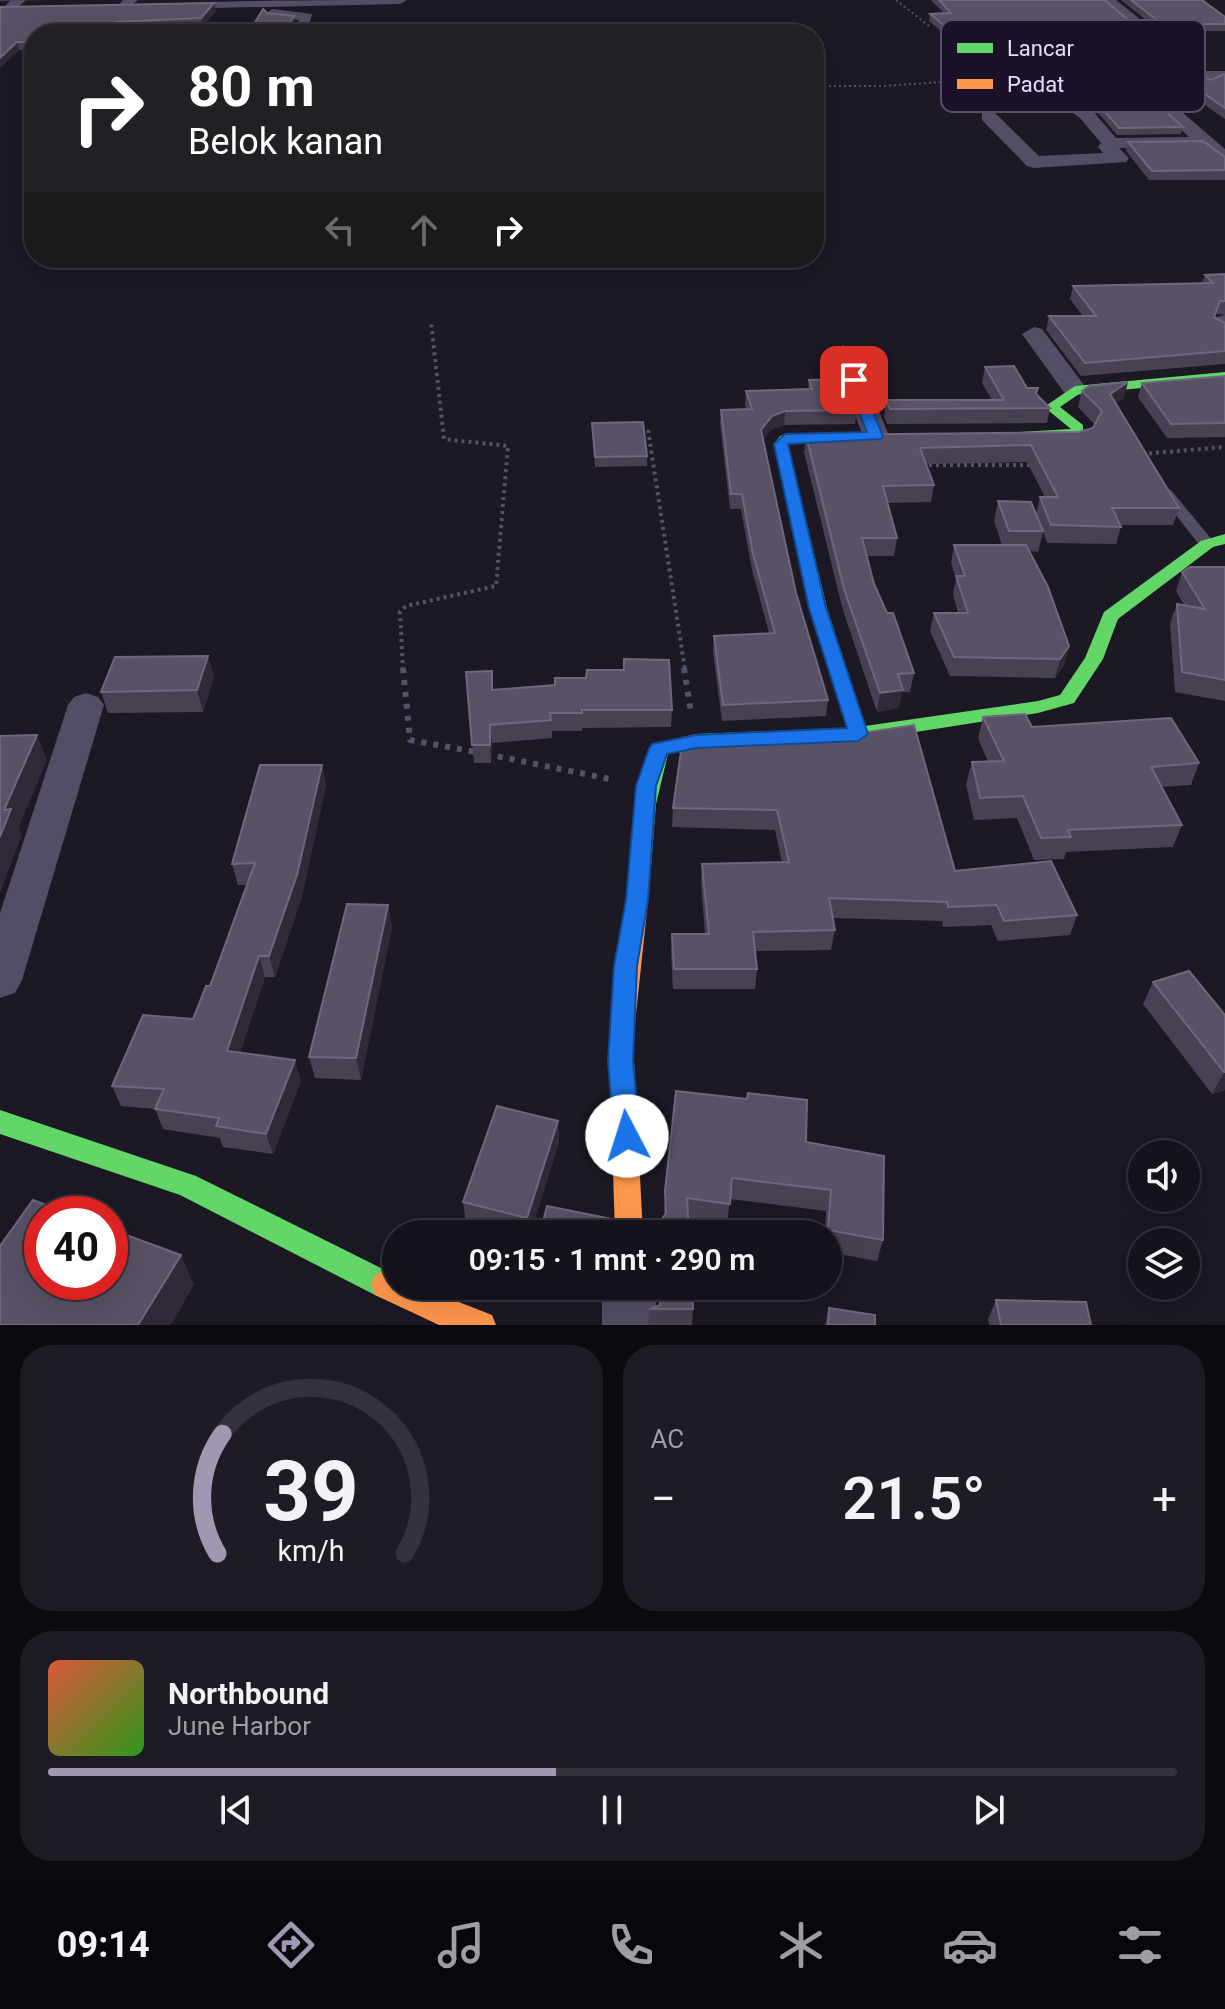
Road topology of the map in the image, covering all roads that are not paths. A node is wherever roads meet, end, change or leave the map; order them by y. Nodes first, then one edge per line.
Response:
1 (400, 0) edge
2 (1107, 0) edge
3 (296, 2) edge
4 (271, 4) junction
5 (198, 5) junction
6 (40, 8) edge
7 (130, 8) edge
8 (7, 9) edge
9 (1132, 20) edge
10 (182, 24) edge
11 (304, 24) edge
12 (1205, 78) edge
13 (1225, 93) edge
14 (1083, 112) edge
15 (1172, 112) edge
16 (988, 116) dead end
17 (1111, 143) junction
18 (1218, 152) edge
19 (1225, 322) edge
20 (1225, 329) edge
21 (1034, 334) dead end
22 (843, 352) dead end
23 (1225, 376) edge
24 (1075, 390) junction
25 (889, 436) joint
26 (1002, 436) edge
27 (1166, 493) edge
28 (1216, 541) edge
29 (86, 705) dead end
30 (858, 734) junction
31 (0, 980) edge
32 (4, 1132) edge
33 (629, 1220) edge
34 (629, 1300) edge
35 (482, 1325) edge
36 (629, 1325) edge

1 - 3 street
2 - 9 street
3 - 4 street
4 - 5 street
4 - 11 street
5 - 7 street
5 - 10 street
6 - 8 street
12 - 13 street
14 - 17 street
15 - 18 street
16 - 17 street
17 - 18 street
19 - 20 street
21 - 24 street
22 - 25 street
23 - 24 street
24 - 26 street
25 - 30 street
27 - 28 lane
28 - 30 street
29 - 31 street
30 - 33 street
32 - 35 street
34 - 36 street

